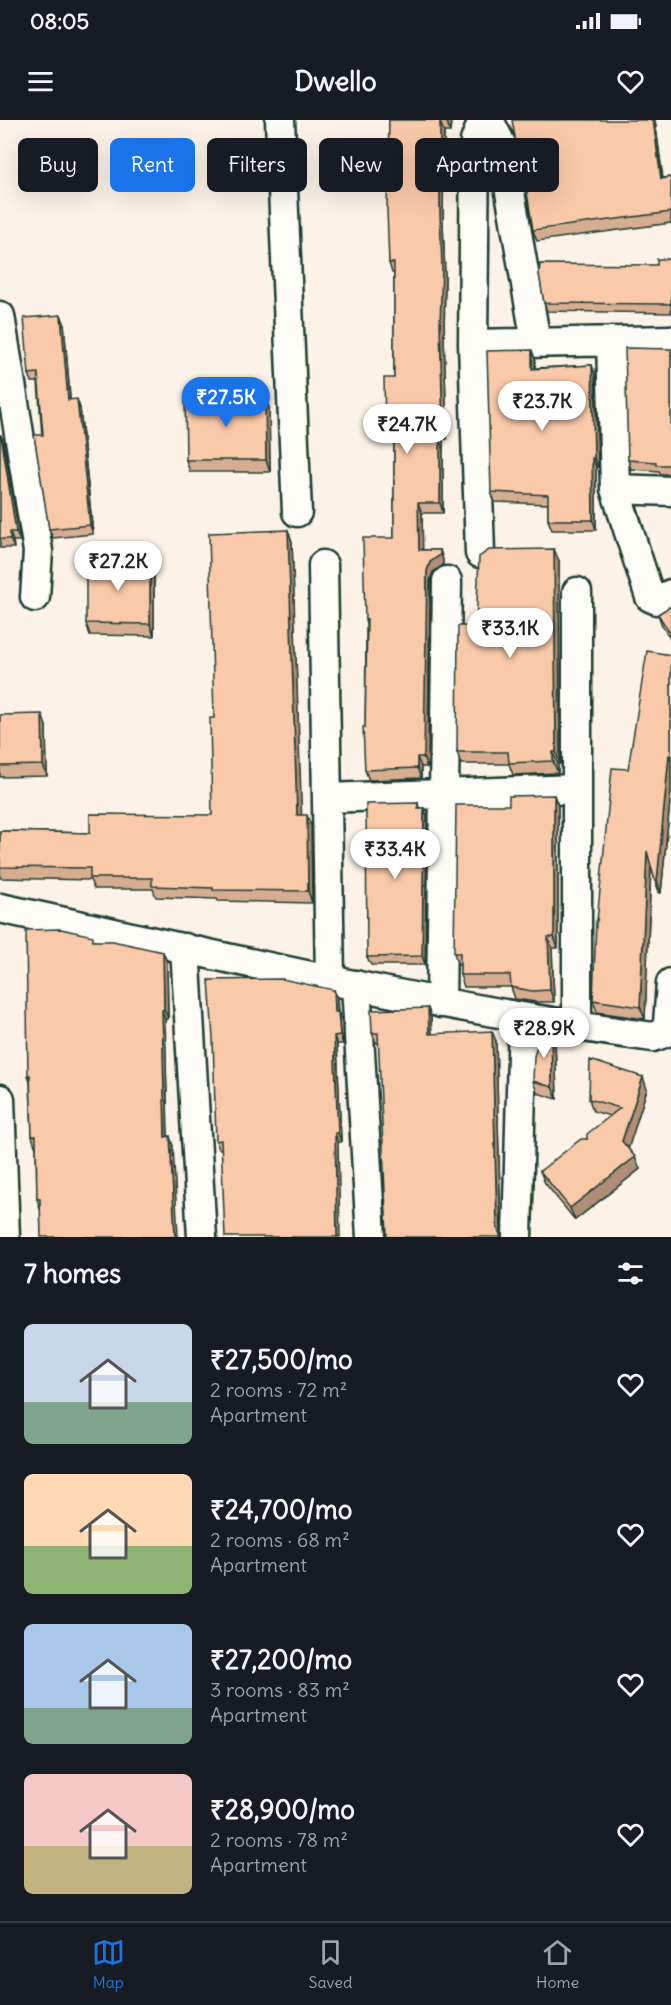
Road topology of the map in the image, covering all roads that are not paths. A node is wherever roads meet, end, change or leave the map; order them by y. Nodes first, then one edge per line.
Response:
1 (280, 120) edge
2 (483, 120) edge
3 (489, 120) edge
4 (0, 316) edge
5 (671, 340) edge
6 (611, 341) junction
7 (536, 342) junction
8 (473, 344) junction
9 (615, 489) junction
10 (671, 491) edge
11 (297, 512) dead end
12 (480, 553) edge
13 (323, 565) dead end
14 (447, 581) dead end
15 (577, 592) dead end
16 (671, 594) edge
17 (35, 597) dead end
18 (577, 789) junction
19 (443, 794) junction
20 (327, 798) junction
21 (0, 908) edge
22 (186, 948) junction
23 (343, 982) junction
24 (671, 983) edge
25 (441, 1004) junction
26 (523, 1018) junction
27 (577, 1027) junction
28 (0, 1099) edge
29 (2, 1200) edge
30 (5, 1237) edge
31 (201, 1237) edge
32 (371, 1237) edge
33 (517, 1237) edge

1 - 11 street
2 - 8 street
3 - 7 street
4 - 17 street
5 - 6 street
6 - 7 street
6 - 9 street
7 - 8 street
8 - 12 street
9 - 10 street
9 - 16 street
13 - 20 street
14 - 19 street
15 - 18 street
18 - 19 street
18 - 27 street
19 - 20 street
19 - 25 street
20 - 23 street
21 - 22 street
22 - 23 street
22 - 31 street
23 - 25 street
23 - 32 street
24 - 27 street
25 - 26 street
26 - 27 street
26 - 33 street
28 - 29 street
29 - 30 street

